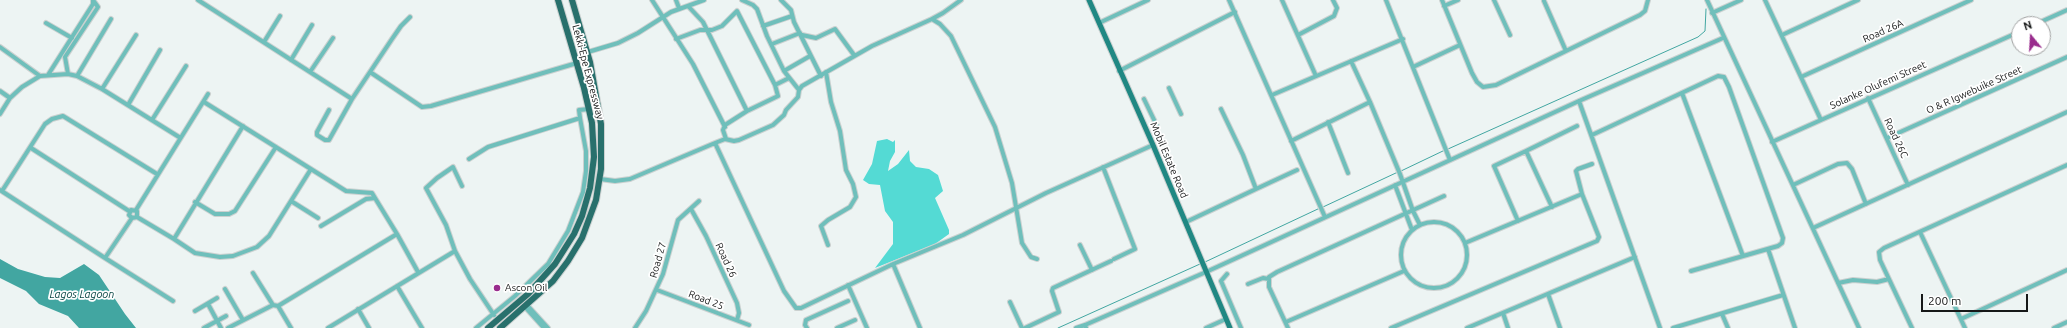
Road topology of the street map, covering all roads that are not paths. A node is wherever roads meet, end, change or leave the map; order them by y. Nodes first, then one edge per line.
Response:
1 (93, 0) edge
2 (198, 0) edge
3 (558, 0) edge
4 (572, 0) edge
5 (652, 0) edge
6 (676, 0) edge
7 (702, 0) edge
8 (742, 0) edge
9 (781, 0) edge
10 (961, 0) edge
11 (1089, 0) edge
12 (1148, 0) edge
13 (1229, 0) edge
14 (1282, 0) edge
15 (1333, 0) edge
16 (1386, 0) edge
17 (1442, 0) edge
18 (1458, 0) edge
19 (1494, 0) edge
20 (1648, 0) edge
21 (1707, 0) edge
22 (1741, 0) edge
23 (1765, 0) edge
24 (1858, 0) edge
25 (1971, 0) edge
26 (1544, 1) edge
27 (688, 6) junction
28 (1444, 6) junction
29 (679, 8) junction
30 (2067, 10) edge
31 (1235, 12) junction
32 (1712, 13) junction
33 (85, 16) junction
34 (280, 16) dead end
35 (792, 16) junction
36 (410, 17) dead end
37 (2051, 17) edge
38 (90, 18) junction
39 (662, 18) junction
40 (111, 19) dead end
41 (932, 19) junction
42 (46, 23) dead end
43 (1099, 23) junction
44 (312, 25) dead end
45 (763, 26) junction
46 (707, 30) junction
47 (801, 34) junction
48 (136, 35) dead end
49 (1298, 35) junction
50 (1510, 35) dead end
51 (1782, 35) junction
52 (2011, 35) edge
53 (71, 38) junction
54 (333, 38) dead end
55 (1723, 38) junction
56 (1403, 39) junction
57 (676, 40) junction
58 (76, 41) junction
59 (264, 42) junction
60 (772, 44) junction
61 (1460, 45) junction
62 (0, 47) edge
63 (160, 50) dead end
64 (1566, 51) junction
65 (588, 52) junction
66 (854, 55) junction
67 (810, 56) junction
68 (2067, 58) edge
69 (291, 60) junction
70 (1351, 61) junction
71 (577, 63) junction
72 (186, 66) dead end
73 (1413, 67) junction
74 (784, 71) junction
75 (1120, 71) junction
76 (310, 72) junction
77 (370, 72) junction
78 (826, 72) junction
79 (68, 74) junction
80 (48, 75) junction
81 (40, 76) junction
82 (77, 76) junction
83 (821, 76) junction
84 (1316, 76) junction
85 (1801, 77) junction
86 (789, 78) junction
87 (775, 85) junction
88 (1169, 88) dead end
89 (102, 89) junction
90 (799, 90) junction
91 (0, 91) edge
92 (1682, 93) junction
93 (208, 94) dead end
94 (1272, 95) junction
95 (597, 96) junction
96 (10, 98) junction
97 (587, 98) junction
98 (1144, 98) dead end
99 (1868, 98) junction
100 (352, 99) junction
101 (1579, 101) junction
102 (204, 102) junction
103 (1370, 102) junction
104 (128, 105) junction
105 (590, 109) junction
106 (1221, 109) dead end
107 (329, 110) dead end
108 (747, 111) junction
109 (2067, 112) edge
110 (0, 114) edge
111 (1181, 114) dead end
112 (580, 118) junction
113 (152, 120) junction
114 (1821, 120) junction
115 (1328, 122) junction
116 (243, 126) junction
117 (1157, 126) dead end
118 (1577, 126) dead end
119 (725, 127) junction
120 (1592, 135) junction
121 (179, 138) junction
122 (1888, 138) junction
123 (726, 139) junction
124 (1291, 141) junction
125 (1772, 142) junction
126 (715, 143) junction
127 (1153, 145) junction
128 (276, 147) junction
129 (31, 148) junction
130 (1526, 151) junction
131 (469, 159) dead end
132 (1450, 160) junction
133 (1592, 164) dead end
134 (2067, 165) edge
135 (1103, 167) junction
136 (311, 169) junction
137 (1298, 170) dead end
138 (1348, 172) dead end
139 (157, 174) junction
140 (600, 179) junction
141 (1403, 182) junction
142 (1395, 185) junction
143 (1793, 185) junction
144 (1908, 185) junction
145 (462, 186) dead end
146 (1256, 189) junction
147 (1, 190) edge
148 (1582, 194) junction
149 (1444, 196) dead end
150 (375, 198) junction
151 (291, 201) junction
152 (699, 201) dead end
153 (195, 202) junction
154 (1866, 204) junction
155 (1552, 207) junction
156 (691, 209) junction
157 (1015, 209) junction
158 (136, 210) junction
159 (130, 211) junction
160 (1412, 211) junction
161 (1407, 214) junction
162 (137, 217) junction
163 (1325, 217) junction
164 (132, 218) junction
165 (318, 218) dead end
166 (1518, 221) junction
167 (1186, 222) junction
168 (1420, 225) junction
169 (321, 226) dead end
170 (1813, 228) junction
171 (1412, 230) junction
172 (1920, 232) junction
173 (396, 234) junction
174 (174, 239) junction
175 (1465, 243) junction
176 (828, 245) dead end
177 (1080, 245) dead end
178 (1768, 249) junction
179 (455, 251) junction
180 (1742, 256) junction
181 (1635, 257) junction
182 (105, 258) junction
183 (1037, 259) dead end
184 (893, 264) junction
185 (1092, 270) junction
186 (2067, 270) edge
187 (1404, 271) junction
188 (1691, 271) dead end
189 (418, 272) junction
190 (1206, 272) junction
191 (253, 273) dead end
192 (1227, 274) dead end
193 (1269, 279) junction
194 (1889, 279) junction
195 (1838, 283) junction
196 (1248, 284) dead end
197 (848, 285) junction
198 (396, 286) junction
199 (225, 289) dead end
200 (657, 290) junction
201 (1548, 294) junction
202 (1783, 295) junction
203 (217, 298) dead end
204 (174, 301) dead end
205 (848, 301) dead end
206 (1010, 302) dead end
207 (208, 304) junction
208 (275, 306) junction
209 (526, 306) junction
210 (358, 309) junction
211 (195, 311) dead end
212 (1503, 313) junction
213 (1722, 314) junction
214 (494, 315) junction
215 (226, 316) dead end
216 (1961, 318) junction
217 (1226, 319) junction
218 (217, 320) junction
219 (243, 320) junction
220 (737, 320) junction
221 (855, 320) dead end
222 (1286, 322) junction
223 (2067, 322) edge
224 (749, 325) dead end
225 (1086, 326) edge
226 (204, 328) edge
227 (221, 328) edge
228 (228, 328) edge
229 (291, 328) edge
230 (328, 328) edge
231 (370, 328) edge
232 (422, 328) edge
233 (476, 328) edge
234 (488, 328) edge
235 (500, 328) edge
236 (544, 328) edge
237 (548, 328) edge
238 (635, 328) edge
239 (807, 328) edge
240 (837, 328) edge
241 (867, 328) edge
242 (920, 328) edge
243 (1022, 328) edge
244 (1025, 328) edge
245 (1076, 328) edge
246 (1206, 328) edge
247 (1230, 328) edge
248 (1241, 328) edge
249 (1288, 328) edge
250 (1391, 328) edge
251 (1467, 328) edge
252 (1508, 328) edge
253 (1560, 328) edge
254 (1660, 328) edge
255 (1673, 328) edge
256 (1728, 328) edge
257 (1795, 328) edge
258 (1859, 328) edge
259 (1912, 328) edge
260 (1966, 328) edge
261 (2054, 328) edge

1 - 33 street
1 - 38 street
2 - 59 street
3 - 71 highway, Lekki-Epe Expressway
4 - 65 highway, Lekki-Epe Expressway
5 - 39 street
6 - 29 street
7 - 27 street
8 - 45 street
9 - 35 street
10 - 41 street
11 - 43 main road, Mobil Estate Road
12 - 43 street
13 - 31 street
14 - 49 street
15 - 49 street
16 - 56 street
17 - 28 street
18 - 28 street
19 - 50 street
20 - 64 street
21 - 32 street
22 - 32 street
23 - 51 street, Solanke Olufemi Street
24 - 51 street
25 - 85 street, Road 26A
26 - 64 street
27 - 29 street
27 - 46 street
28 - 61 street
29 - 39 street
30 - 37 street
31 - 75 street
31 - 94 street
32 - 55 street
33 - 38 street
33 - 53 street
34 - 59 street
35 - 45 street
35 - 47 street
36 - 77 street
38 - 58 street
39 - 57 street
39 - 65 street
40 - 82 street
41 - 66 street
41 - 157 street
42 - 53 street
43 - 75 main road, Mobil Estate Road
44 - 69 street
45 - 60 street
46 - 57 street
46 - 87 street
46 - 108 street
47 - 60 street
47 - 66 street
47 - 67 street
48 - 89 street
49 - 84 street
51 - 85 street, Solanke Olufemi Street
52 - 99 street, Solanke Olufemi Street
53 - 58 street
53 - 80 street
54 - 76 street
55 - 101 street
55 - 125 street
56 - 70 street
56 - 73 street
57 - 119 street
58 - 79 street
59 - 69 street
60 - 74 street
61 - 64 street
61 - 73 street
62 - 81 street
63 - 104 street
65 - 95 highway, Lekki-Epe Expressway
66 - 78 street
67 - 74 street
67 - 83 street
68 - 122 street, O & R Igwebuike Street
69 - 76 street
70 - 84 street
70 - 103 street
71 - 77 street
71 - 97 highway, Lekki-Epe Expressway
72 - 113 street
73 - 132 street
74 - 86 street
75 - 127 main road, Mobil Estate Road
76 - 100 street
77 - 100 street
78 - 83 street
78 - 176 street
79 - 80 street
79 - 82 street
80 - 81 street
81 - 96 street
82 - 89 street
83 - 90 street
84 - 94 street
85 - 114 street, Solanke Olufemi Street
86 - 87 street
86 - 90 street
87 - 108 street
88 - 111 street
89 - 104 street
90 - 123 street
91 - 96 street
92 - 120 street
92 - 178 street
92 - 180 street
93 - 102 street
94 - 124 street
95 - 97 highway
95 - 140 highway, Lekki-Epe Expressway
96 - 110 street
97 - 105 highway, Lekki-Epe Expressway
98 - 117 street
99 - 114 street, Solanke Olufemi Street
99 - 122 street, Road 26C
100 - 107 street
101 - 120 street
101 - 132 street
102 - 116 street
102 - 121 street
103 - 115 street
103 - 141 street
104 - 113 street
105 - 112 street
105 - 234 highway, Lekki-Epe Expressway
106 - 146 street
108 - 119 street
109 - 144 street
112 - 131 street
112 - 214 street
113 - 121 street
114 - 125 street
115 - 124 street
115 - 138 street
116 - 128 street
116 - 153 street
118 - 130 street
119 - 123 street
120 - 181 street
121 - 139 street
122 - 144 street, Road 26C
123 - 126 street
124 - 163 street
125 - 143 street
126 - 140 street
126 - 197 street
127 - 135 street
127 - 167 main road, Mobil Estate Road
128 - 136 street
128 - 153 street
129 - 139 street
129 - 147 street
129 - 159 street
130 - 155 street
130 - 166 street
132 - 141 street
133 - 148 street
134 - 172 street
135 - 157 street
135 - 185 street
136 - 150 street
136 - 151 street
137 - 146 street
139 - 158 street
140 - 209 highway, Lekki-Epe Expressway
141 - 142 street
141 - 160 street
142 - 161 street
142 - 163 street
143 - 154 street
143 - 170 street
144 - 154 street
145 - 179 street
146 - 167 street
147 - 182 street
148 - 155 street
148 - 250 street
149 - 160 street
150 - 169 street
150 - 173 street
151 - 165 street
151 - 174 street
152 - 156 street, Road 27
153 - 174 street
154 - 170 street
155 - 166 street
156 - 200 street, Road 27
156 - 220 street, Road 26
157 - 183 street
157 - 184 street
158 - 159 street
158 - 162 street
159 - 164 street
160 - 161 street
160 - 168 street
161 - 171 street
161 - 193 street
162 - 164 street
162 - 174 street
163 - 190 street
164 - 182 street
166 - 175 street
167 - 190 main road, Mobil Estate Road
168 - 171 street
168 - 175 street
170 - 195 street
171 - 187 street
172 - 194 street
172 - 216 street
173 - 189 street
173 - 208 street
175 - 187 street
177 - 185 street
178 - 180 street
178 - 202 street
179 - 189 street
179 - 214 street
180 - 188 street
181 - 201 street
181 - 254 street
182 - 204 street
184 - 197 street
184 - 242 street
185 - 244 street
186 - 216 street
187 - 222 street
189 - 198 street
190 - 217 main road, Mobil Estate Road
190 - 225 street
191 - 208 street
192 - 248 street
193 - 196 street
193 - 222 street
194 - 195 street
194 - 259 street
195 - 258 street
197 - 241 street
198 - 210 street
198 - 232 street
199 - 219 street
200 - 220 street, Road 25
200 - 238 street, Road 27
201 - 212 street
201 - 253 street
202 - 213 street
202 - 257 street
203 - 207 street
205 - 239 street
206 - 243 street
207 - 211 street
207 - 218 street
208 - 219 street
208 - 229 street
209 - 235 highway, Lekki-Epe Expressway
209 - 236 street
209 - 237 street
210 - 230 street
210 - 231 street
212 - 251 street
212 - 252 street
213 - 255 street
213 - 256 street
214 - 233 street
215 - 218 street
216 - 260 street
217 - 246 street
217 - 247 main road, Mobil Estate Road
218 - 226 street
218 - 227 street
219 - 228 street
220 - 224 street, Road 25
221 - 240 street
222 - 249 street
223 - 261 street
225 - 245 street

